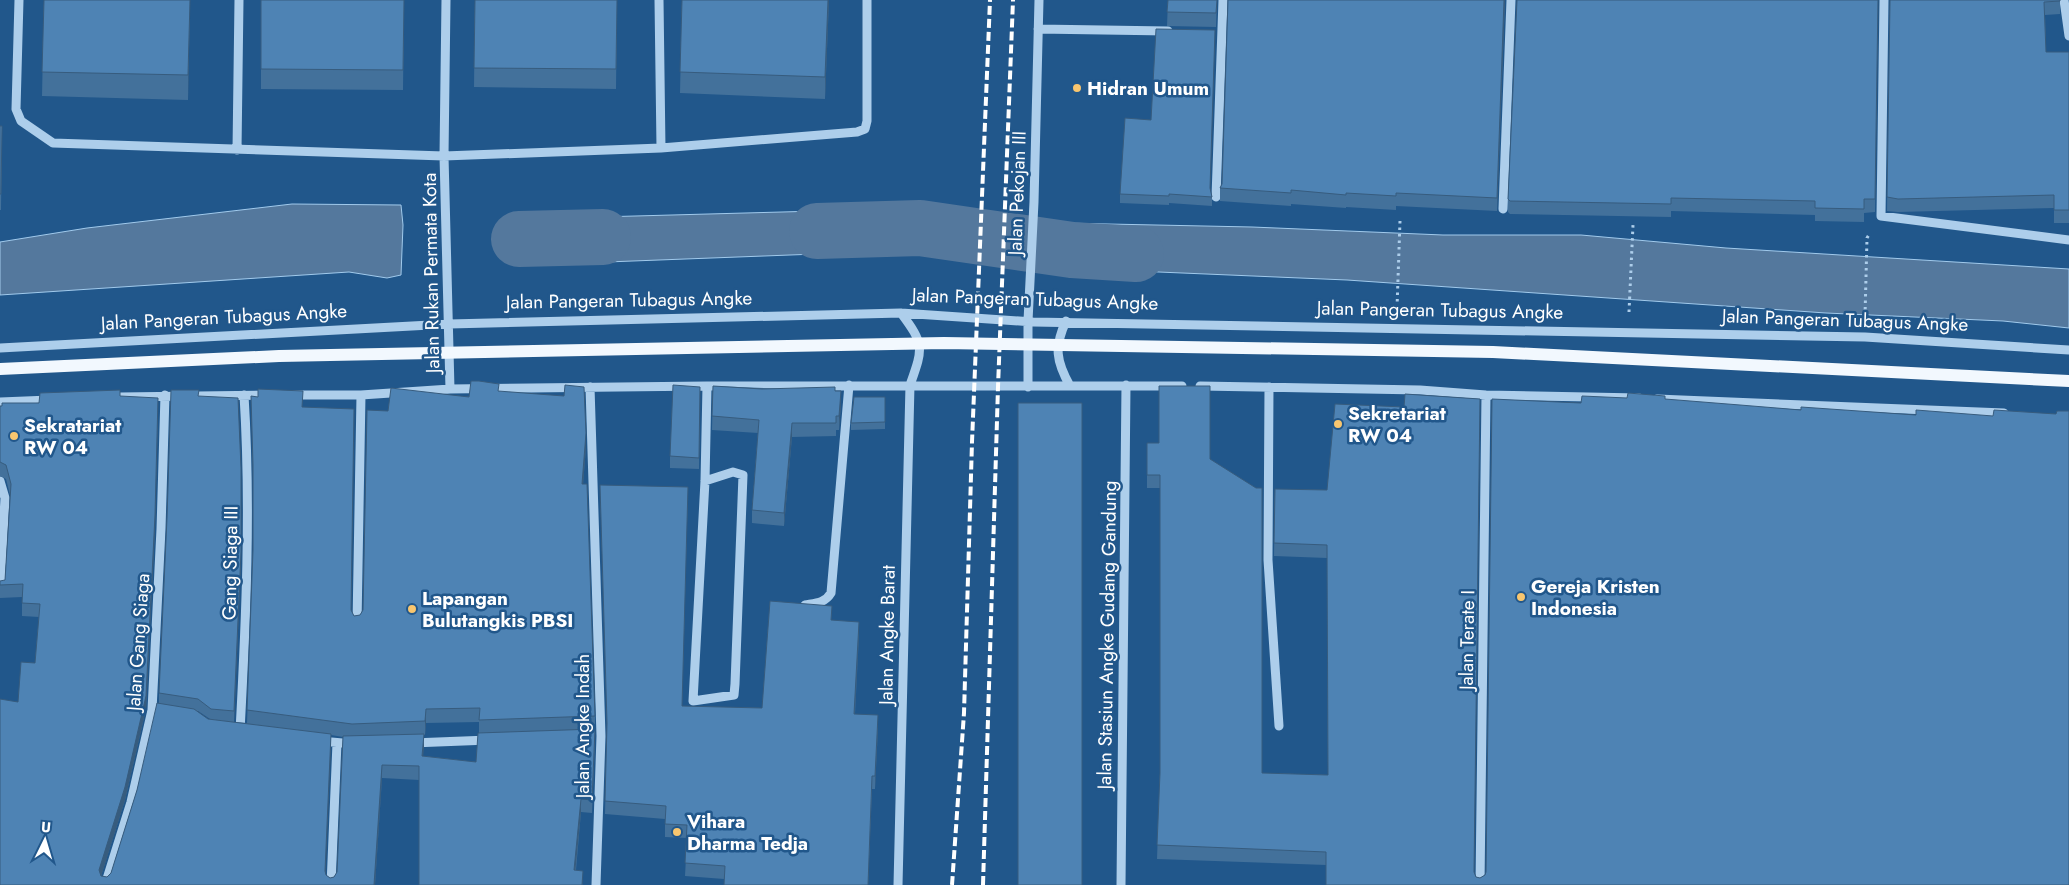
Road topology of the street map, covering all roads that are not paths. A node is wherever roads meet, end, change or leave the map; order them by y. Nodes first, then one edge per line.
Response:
1 (19, 0) edge
2 (239, 0) edge
3 (446, 0) edge
4 (659, 0) edge
5 (868, 0) edge
6 (1039, 0) edge
7 (1223, 0) edge
8 (1511, 0) edge
9 (1884, 0) edge
10 (2064, 0) edge
11 (1038, 29) junction
12 (1177, 32) edge
13 (2069, 36) edge
14 (661, 148) junction
15 (237, 150) junction
16 (444, 156) junction
17 (1216, 197) dead end
18 (1503, 209) dead end
19 (2069, 240) edge
20 (901, 313) junction
21 (1028, 321) junction
22 (1066, 321) junction
23 (449, 324) junction
24 (0, 348) edge
25 (2069, 350) edge
26 (0, 369) edge
27 (2069, 381) edge
28 (849, 385) junction
29 (1126, 385) junction
30 (707, 386) junction
31 (910, 386) junction
32 (1070, 386) junction
33 (590, 387) junction
34 (1028, 387) junction
35 (1270, 388) junction
36 (450, 389) junction
37 (165, 395) junction
38 (244, 395) junction
39 (361, 395) junction
40 (1486, 395) junction
41 (106, 397) edge
42 (58, 399) edge
43 (0, 402) edge
44 (2014, 414) edge
45 (0, 481) edge
46 (705, 481) junction
47 (0, 590) edge
48 (805, 605) edge
49 (358, 624) edge
50 (1279, 726) dead end
51 (250, 732) edge
52 (591, 736) edge
53 (601, 736) junction
54 (310, 739) edge
55 (503, 740) edge
56 (337, 743) junction
57 (406, 743) edge
58 (361, 744) edge
59 (105, 885) edge
60 (331, 885) edge
61 (596, 885) edge
62 (898, 885) edge
63 (1121, 885) edge
64 (1480, 885) edge

1 - 15 street, Jalan Rukan Permata Kota
2 - 15 street
3 - 16 street, Jalan Rukan Permata Kota
4 - 14 street
5 - 14 street, Jalan Rukan Permata Kota
6 - 11 street, Jalan Pekojan III
7 - 17 street
8 - 18 street
9 - 19 street
10 - 13 street
11 - 12 street
11 - 21 street, Jalan Pekojan III
14 - 16 street, Jalan Rukan Permata Kota
15 - 16 street, Jalan Rukan Permata Kota
16 - 23 street, Jalan Rukan Permata Kota
20 - 21 street, Jalan Pangeran Tubagus Angke
20 - 23 street, Jalan Pangeran Tubagus Angke
20 - 31 street, Jalan Angke Barat
21 - 22 street, Jalan Pangeran Tubagus Angke
21 - 34 street, Jalan Pekojan III
22 - 25 street, Jalan Pangeran Tubagus Angke
22 - 32 street
23 - 24 street, Jalan Pangeran Tubagus Angke
23 - 36 street, Jalan Rukan Permata Kota
26 - 27 main road, bridge
28 - 30 street
28 - 31 street
28 - 48 street
29 - 32 street
29 - 35 street
29 - 63 street, Jalan Stasiun Angke Gudang Gandung
30 - 33 street
30 - 46 street
31 - 34 street
31 - 62 street, Jalan Angke Barat
32 - 34 street
33 - 36 street
33 - 53 street, Jalan Angke Indah
35 - 40 street
35 - 50 street
36 - 39 street
37 - 38 street
37 - 41 street
37 - 59 street, Jalan Gang Siaga
38 - 39 street
38 - 51 street, Gang Siaga III
39 - 49 street
40 - 44 street
40 - 64 street, Jalan Terate I
42 - 43 street
45 - 47 street
46 - 46 street
52 - 53 street
53 - 61 street, Jalan Angke Indah
54 - 56 street
55 - 57 street
56 - 58 street
56 - 60 street

